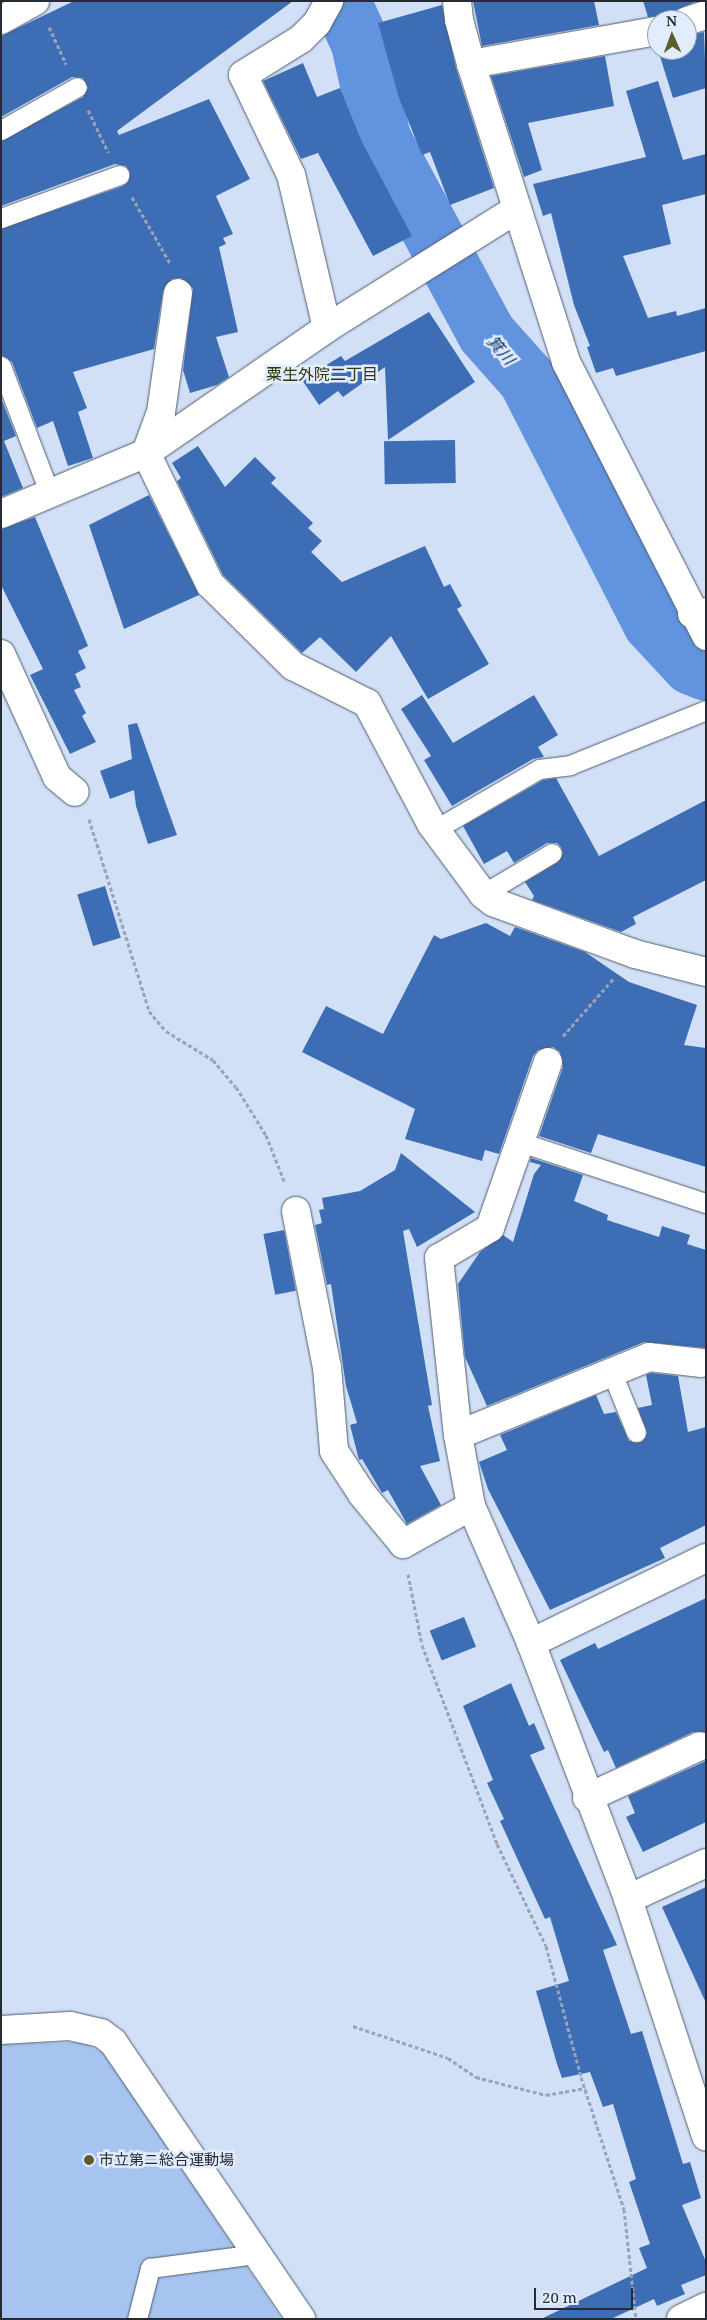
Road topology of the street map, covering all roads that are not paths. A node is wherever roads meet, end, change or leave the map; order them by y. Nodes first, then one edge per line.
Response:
1 (329, 1) edge
2 (457, 1) edge
3 (647, 33) edge
4 (470, 64) junction
5 (77, 87) road end
6 (1, 130) edge
7 (119, 175) road end
8 (517, 209) junction
9 (1, 218) edge
10 (178, 293) road end
11 (327, 328) junction
12 (1, 366) edge
13 (146, 454) junction
14 (50, 494) junction
15 (1, 514) edge
16 (701, 621) edge
17 (1, 654) edge
18 (706, 710) edge
19 (75, 792) road end
20 (436, 829) junction
21 (552, 853) dead end
22 (483, 894) junction
23 (706, 972) edge
24 (548, 1062) road end
25 (520, 1142) junction
26 (706, 1204) edge
27 (296, 1211) road end
28 (702, 1363) dead end
29 (612, 1373) junction
30 (636, 1432) dead end
31 (458, 1435) junction
32 (471, 1506) junction
33 (706, 1558) edge
34 (531, 1644) junction
35 (700, 1746) dead end
36 (587, 1798) junction
37 (706, 1863) edge
38 (628, 1899) junction
39 (1, 2030) edge
40 (698, 2085) edge
41 (706, 2136) edge
42 (257, 2254) junction
43 (706, 2307) edge
44 (136, 2319) edge
45 (301, 2319) edge
46 (681, 2319) edge

1 - 11 street
2 - 4 street
3 - 4 street
4 - 8 street
5 - 6 lane
7 - 9 lane
8 - 11 street
8 - 16 street
10 - 13 street
11 - 13 street
12 - 14 lane
13 - 14 street
13 - 20 street
14 - 15 street
17 - 19 street
18 - 20 lane
20 - 22 street
21 - 22 lane
22 - 23 street
24 - 25 street
25 - 26 lane
25 - 31 street
27 - 32 street
28 - 29 street
29 - 30 lane
29 - 31 street
31 - 32 street
32 - 34 street
33 - 34 street
34 - 36 street
35 - 36 street
36 - 38 street
37 - 38 street
38 - 40 street
39 - 42 street
40 - 41 street
42 - 44 lane
42 - 45 street
43 - 46 street

